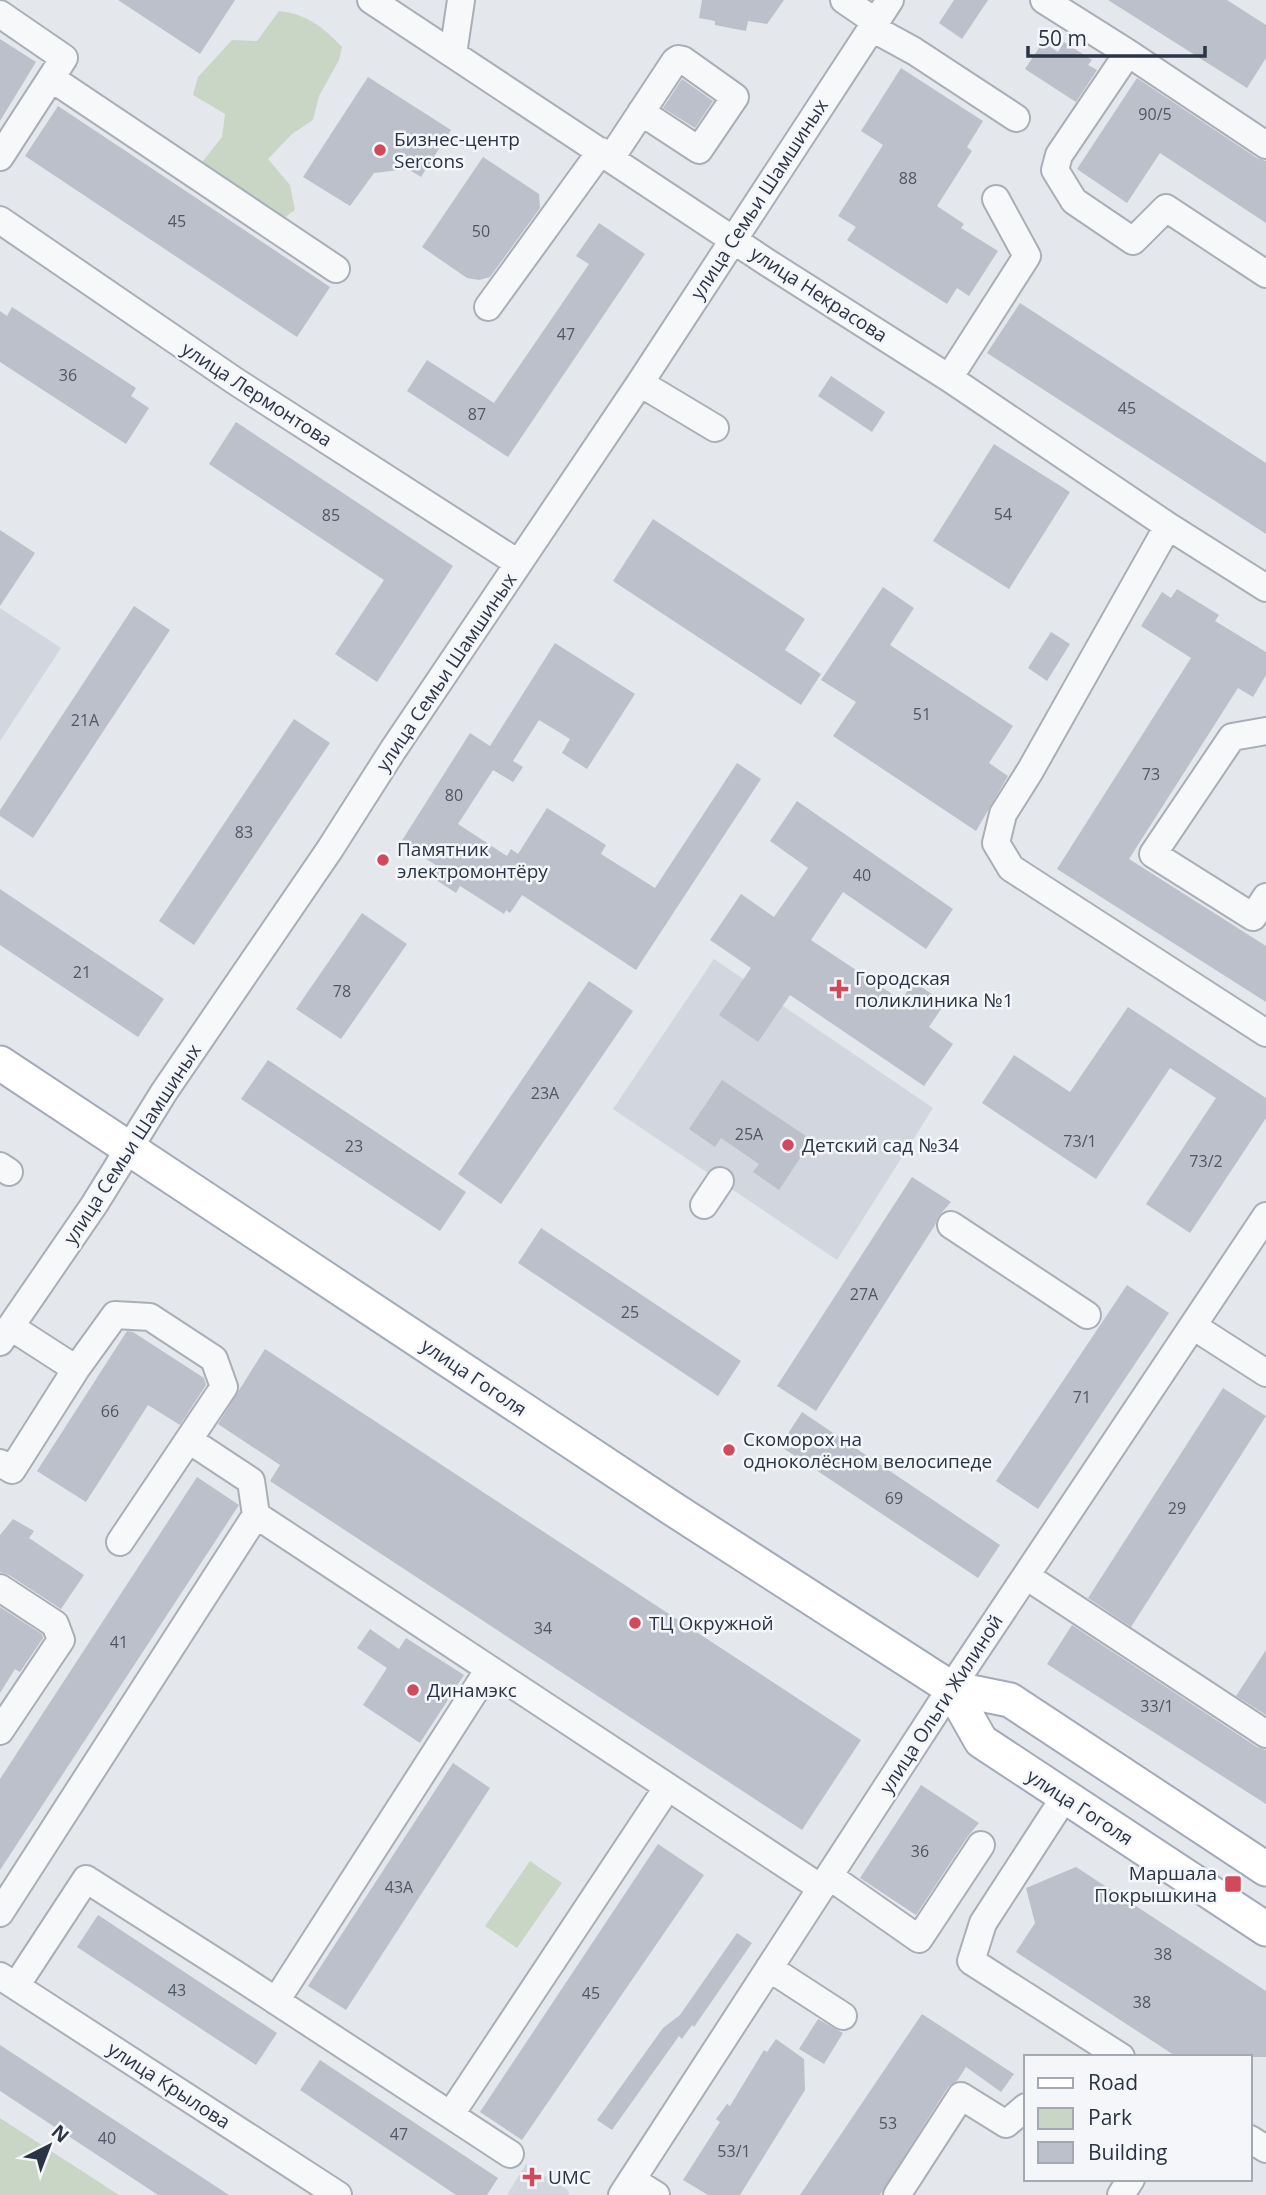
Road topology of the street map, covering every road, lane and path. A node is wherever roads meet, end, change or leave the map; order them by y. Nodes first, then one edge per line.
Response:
1 (371, 0) edge
2 (461, 0) edge
3 (844, 0) edge
4 (1044, 0) edge
5 (0, 14) edge
6 (879, 16) edge
7 (1128, 53) junction
8 (453, 54) junction
9 (51, 78) junction
10 (641, 112) dead end
11 (1016, 118) dead end
12 (1266, 145) edge
13 (606, 154) junction
14 (0, 157) edge
15 (996, 199) dead end
16 (4, 232) edge
17 (733, 239) junction
18 (336, 269) dead end
19 (1266, 274) edge
20 (488, 307) dead end
21 (949, 378) junction
22 (639, 383) junction
23 (715, 428) dead end
24 (1168, 526) junction
25 (518, 563) junction
26 (1266, 588) edge
27 (1266, 731) edge
28 (1266, 897) edge
29 (1266, 1033) edge
30 (0, 1063) edge
31 (128, 1147) junction
32 (720, 1181) dead end
33 (704, 1205) dead end
34 (1266, 1216) edge
35 (951, 1225) dead end
36 (1087, 1315) dead end
37 (1193, 1326) junction
38 (5, 1334) edge
39 (76, 1369) junction
40 (1266, 1373) edge
41 (189, 1440) junction
42 (0, 1462) edge
43 (256, 1515) junction
44 (120, 1542) dead end
45 (1026, 1576) junction
46 (0, 1588) edge
47 (489, 1670) junction
48 (951, 1688) junction
49 (0, 1731) edge
50 (1266, 1734) edge
51 (667, 1788) junction
52 (1064, 1798) junction
53 (981, 1845) dead end
54 (1266, 1869) edge
55 (825, 1882) junction
56 (0, 1913) edge
57 (1266, 1929) edge
58 (769, 1968) junction
59 (8, 1981) edge
60 (275, 2001) junction
61 (843, 2016) dead end
62 (1118, 2055) edge
63 (1024, 2109) edge
64 (451, 2114) junction
65 (510, 2154) dead end
66 (627, 2187) edge
67 (331, 2193) edge
68 (656, 2195) edge
69 (897, 2195) edge

1 - 8 street, улица Некрасова
2 - 8 street
3 - 6 street
4 - 7 street
5 - 9 street
6 - 11 street
6 - 17 street, улица Семьи Шамшиных
7 - 12 street
7 - 19 street
8 - 13 street, улица Некрасова
9 - 14 street
9 - 18 street
10 - 13 street
13 - 17 street, улица Некрасова
13 - 20 street
15 - 21 street
16 - 25 street, улица Лермонтова
17 - 21 street, улица Некрасова
17 - 22 street, улица Семьи Шамшиных
21 - 24 street, улица Некрасова
22 - 23 street
22 - 25 street, улица Семьи Шамшиных
24 - 26 street, улица Некрасова
24 - 29 street
25 - 31 street, улица Семьи Шамшиных
27 - 28 street
30 - 31 main road, улица Гоголя
31 - 38 street, улица Семьи Шамшиных
31 - 48 main road, улица Гоголя
32 - 33 street
34 - 37 street, улица Ольги Жилиной
35 - 36 street
37 - 40 street
37 - 45 street, улица Ольги Жилиной
38 - 39 street
39 - 41 street
39 - 42 street
41 - 43 street
41 - 44 street
43 - 47 street
43 - 56 street
45 - 48 street, улица Ольги Жилиной
45 - 50 street
46 - 49 street
47 - 51 street
47 - 60 street
48 - 52 main road, улица Гоголя
48 - 54 main road, улица Гоголя
48 - 55 street, улица Ольги Жилиной
51 - 55 street
51 - 64 street
52 - 57 main road, улица Гоголя
52 - 62 street
53 - 55 street
55 - 58 street, улица Ольги Жилиной
58 - 61 street
58 - 66 street, улица Ольги Жилиной
59 - 60 street
59 - 67 street, улица Крылова
60 - 64 street
63 - 69 street
64 - 65 street
66 - 68 street

